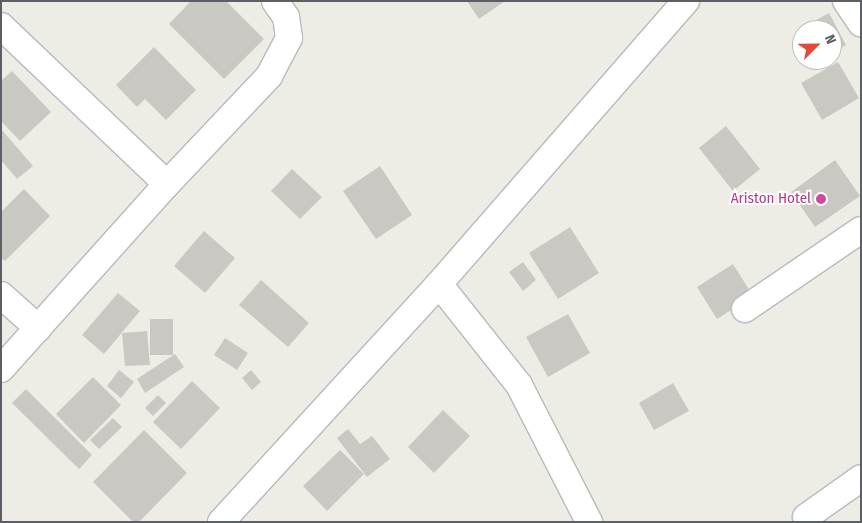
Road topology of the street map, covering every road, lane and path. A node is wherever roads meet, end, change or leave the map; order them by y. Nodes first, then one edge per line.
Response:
1 (275, 1) edge
2 (686, 1) edge
3 (846, 1) edge
4 (861, 23) edge
5 (1, 26) edge
6 (167, 184) junction
7 (861, 230) edge
8 (439, 284) junction
9 (1, 295) edge
10 (745, 309) dead end
11 (38, 328) junction
12 (1, 368) edge
13 (861, 478) edge
14 (806, 517) dead end
15 (221, 522) edge
16 (589, 522) edge

1 - 6 street
2 - 8 street
3 - 4 street
5 - 6 street
6 - 11 street
7 - 10 street
8 - 15 street
8 - 16 street
9 - 11 street
11 - 12 street
13 - 14 street

